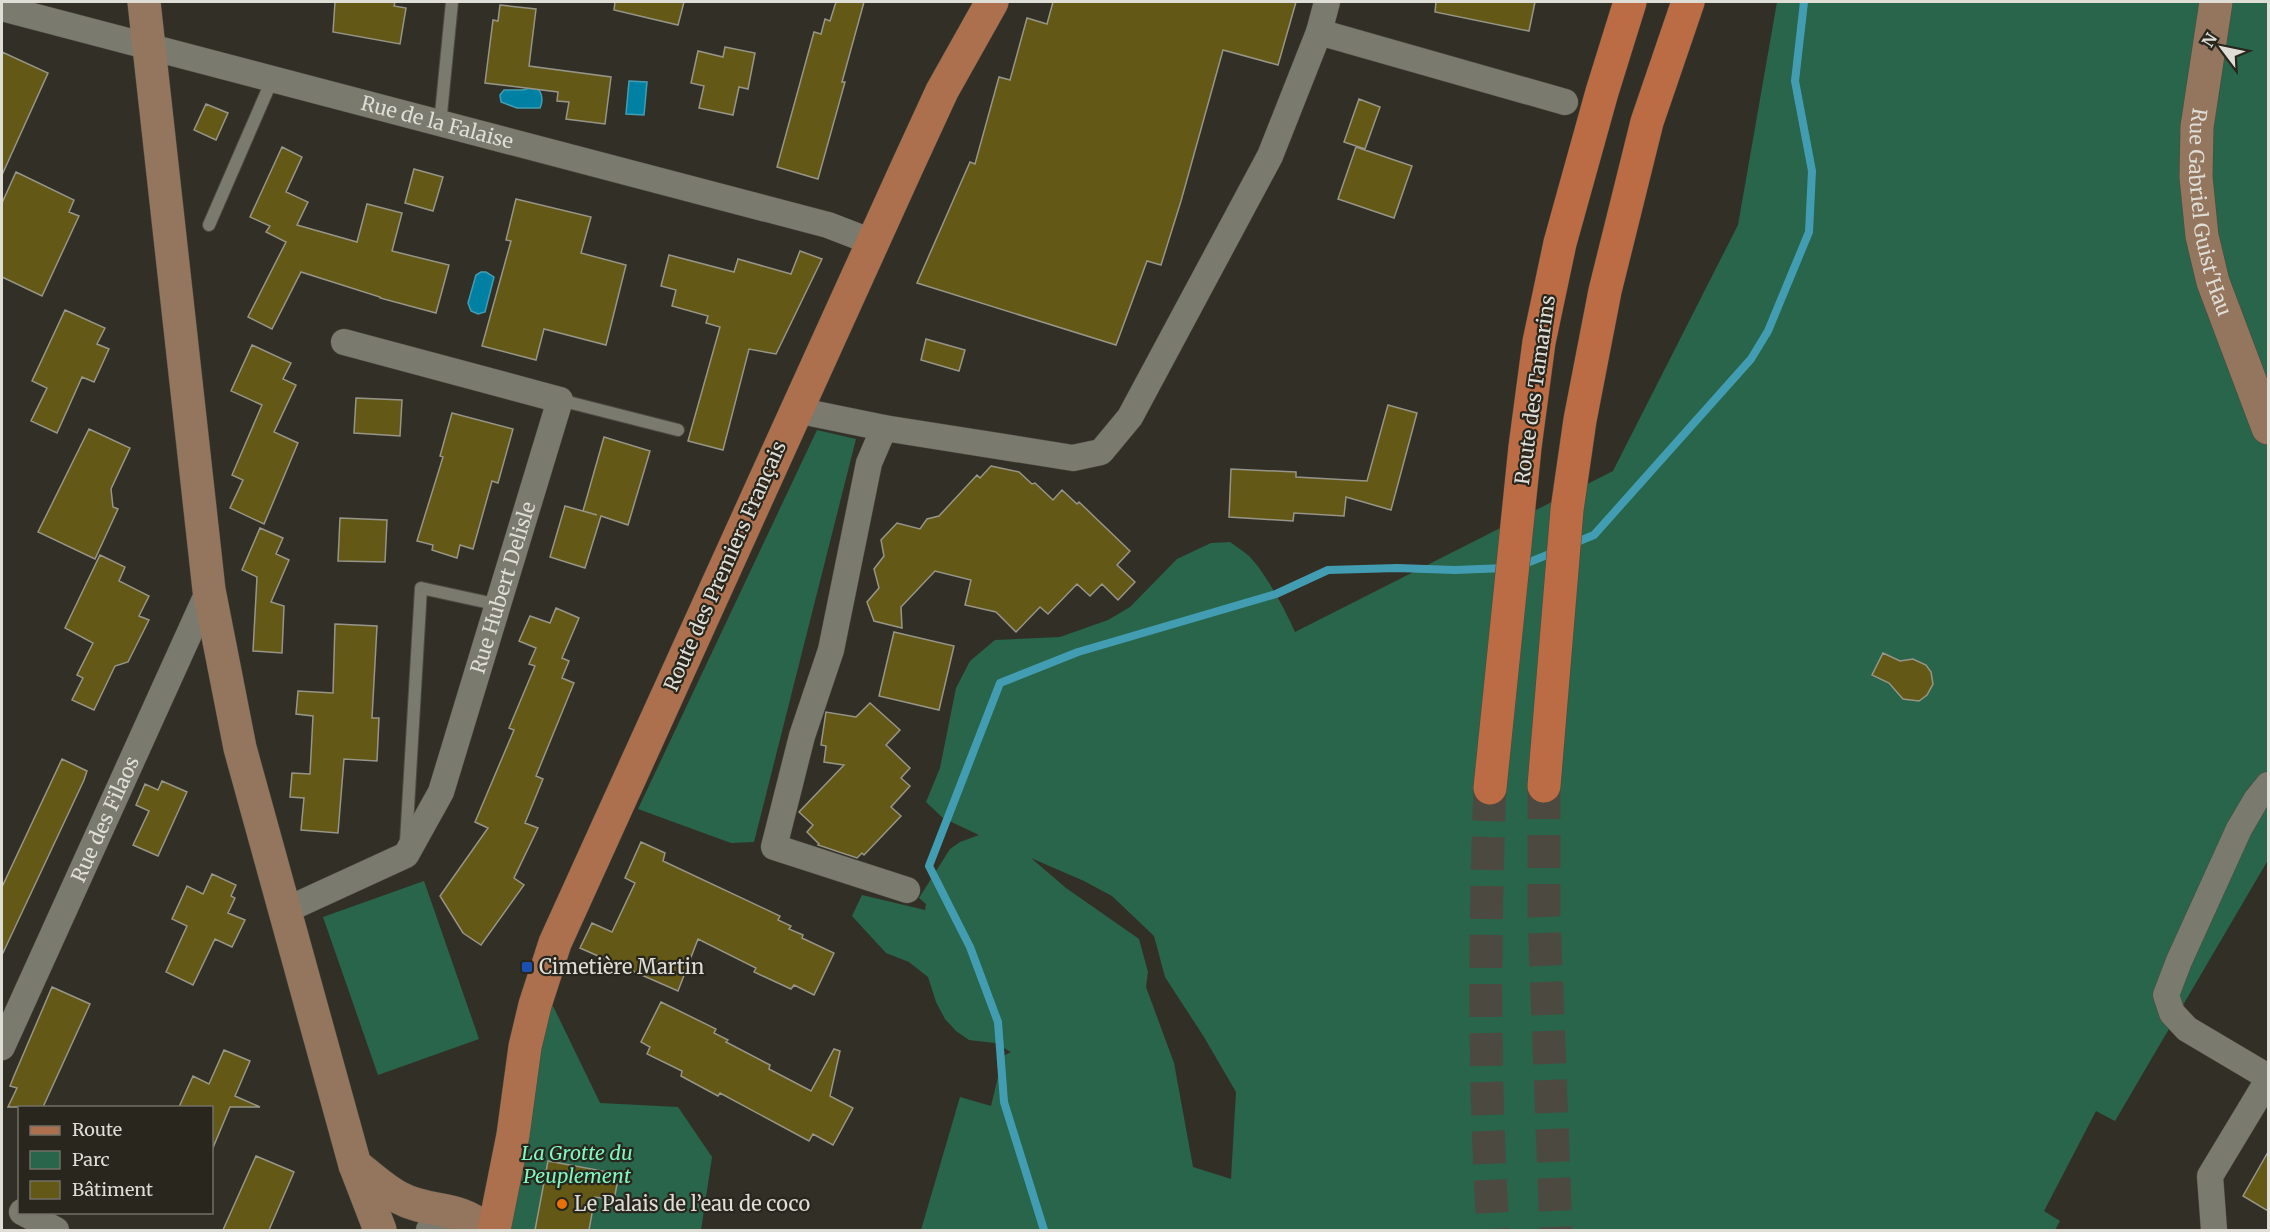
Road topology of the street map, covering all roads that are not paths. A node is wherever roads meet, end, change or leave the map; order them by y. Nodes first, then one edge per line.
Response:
1 (144, 2) edge
2 (452, 2) edge
3 (976, 2) edge
4 (992, 2) edge
5 (1327, 2) edge
6 (1630, 2) edge
7 (1688, 2) edge
8 (2216, 2) edge
9 (2, 8) edge
10 (1319, 32) junction
11 (149, 48) junction
12 (272, 80) junction
13 (942, 91) junction
14 (1565, 102) dead end
15 (441, 124) junction
16 (209, 225) dead end
17 (873, 242) junction
18 (344, 342) dead end
19 (560, 400) junction
20 (796, 410) junction
21 (2267, 422) edge
22 (884, 428) junction
23 (678, 429) dead end
24 (209, 590) junction
25 (499, 605) junction
26 (2268, 785) edge
27 (1544, 786) tunnel mouth
28 (1490, 788) tunnel mouth
29 (406, 855) junction
30 (907, 890) dead end
31 (284, 911) junction
32 (2, 1047) edge
33 (2268, 1078) edge
34 (355, 1165) junction
35 (2, 1201) edge
36 (18, 1210) edge
37 (25, 1214) edge
38 (468, 1226) edge
39 (56, 1230) edge
40 (380, 1230) edge
41 (2214, 1230) edge

1 - 11 main road
2 - 15 lane
3 - 13 main road, Route des Premiers Français
4 - 13 main road, Route des Premiers Français
5 - 10 street
6 - 28 highway, Route des Tamarins
7 - 27 highway
8 - 21 main road, Rue Gabriel Guist'Hau
9 - 11 street, Rue de la Falaise
10 - 14 street
10 - 22 street
11 - 12 street, Rue de la Falaise
11 - 24 main road
12 - 15 street, Rue de la Falaise
12 - 16 lane
13 - 17 main road, Route des Premiers Français
15 - 17 street, Rue de la Falaise
17 - 20 main road, Route des Premiers Français
18 - 19 street
19 - 23 lane
19 - 25 street, Rue Hubert Delisle
20 - 22 street
20 - 38 main road, Route des Premiers Français
22 - 30 street
24 - 31 main road
24 - 32 street, Rue des Filaos
25 - 29 street, Rue Hubert Delisle
25 - 29 lane
26 - 33 street
29 - 31 street
31 - 34 main road
33 - 41 street
34 - 38 main road
34 - 40 main road
35 - 36 street
37 - 39 street

